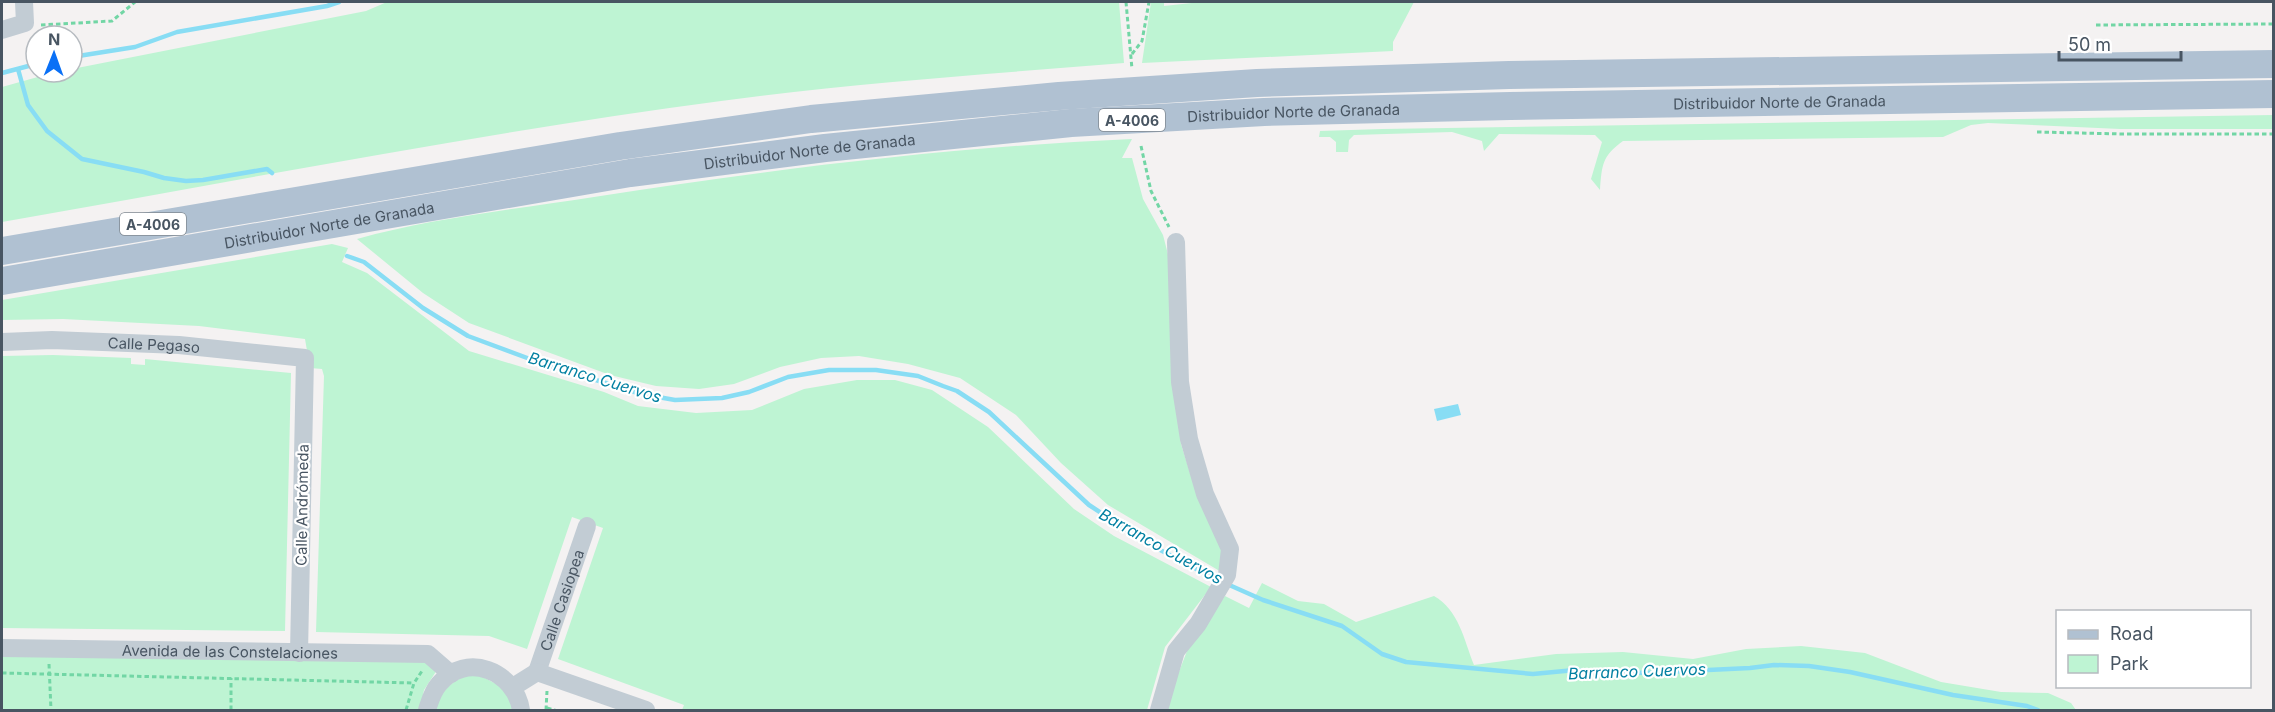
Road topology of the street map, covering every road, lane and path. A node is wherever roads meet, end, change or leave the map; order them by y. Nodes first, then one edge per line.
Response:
1 (24, 2) edge
2 (135, 2) edge
3 (1126, 2) edge
4 (1149, 2) edge
5 (25, 23) junction
6 (2274, 24) edge
7 (2096, 25) dead end
8 (2, 30) edge
9 (1131, 55) junction
10 (2274, 64) edge
11 (1133, 71) dead end
12 (2274, 94) edge
13 (2037, 132) dead end
14 (2274, 134) edge
15 (1141, 146) dead end
16 (1176, 242) joint
17 (2, 251) edge
18 (2, 281) edge
19 (2, 342) edge
20 (305, 358) joint
21 (587, 526) dead end
22 (2, 648) edge
23 (299, 652) junction
24 (49, 655) dead end
25 (423, 669) dead end
26 (537, 672) junction
27 (2, 673) edge
28 (49, 674) junction
29 (451, 674) junction
30 (231, 678) junction
31 (414, 683) junction
32 (513, 687) junction
33 (547, 690) dead end
34 (546, 709) edge
35 (51, 711) edge
36 (231, 711) edge
37 (406, 711) edge
38 (427, 711) edge
39 (521, 711) edge
40 (555, 711) edge
41 (646, 711) edge
42 (1159, 711) edge

1 - 5 street
2 - 5 path
3 - 9 path
4 - 9 path
5 - 8 street
6 - 7 path
9 - 11 path
10 - 17 main road, Distribuidor Norte de Granada / A-4006
12 - 18 main road, Distribuidor Norte de Granada / A-4006
13 - 14 path
15 - 16 path
16 - 42 street
19 - 20 street, Calle Pegaso
20 - 23 street, Calle Andrómeda
21 - 26 street, Calle Casiopea
22 - 23 street, Avenida de las Constelaciones
23 - 29 street, Avenida de las Constelaciones
24 - 28 path
25 - 31 path
26 - 32 street
26 - 41 street
27 - 28 path
28 - 30 path
28 - 35 path
29 - 32 street
29 - 38 street
30 - 31 path
30 - 36 path
31 - 37 path
32 - 39 street
33 - 34 path
34 - 40 path

